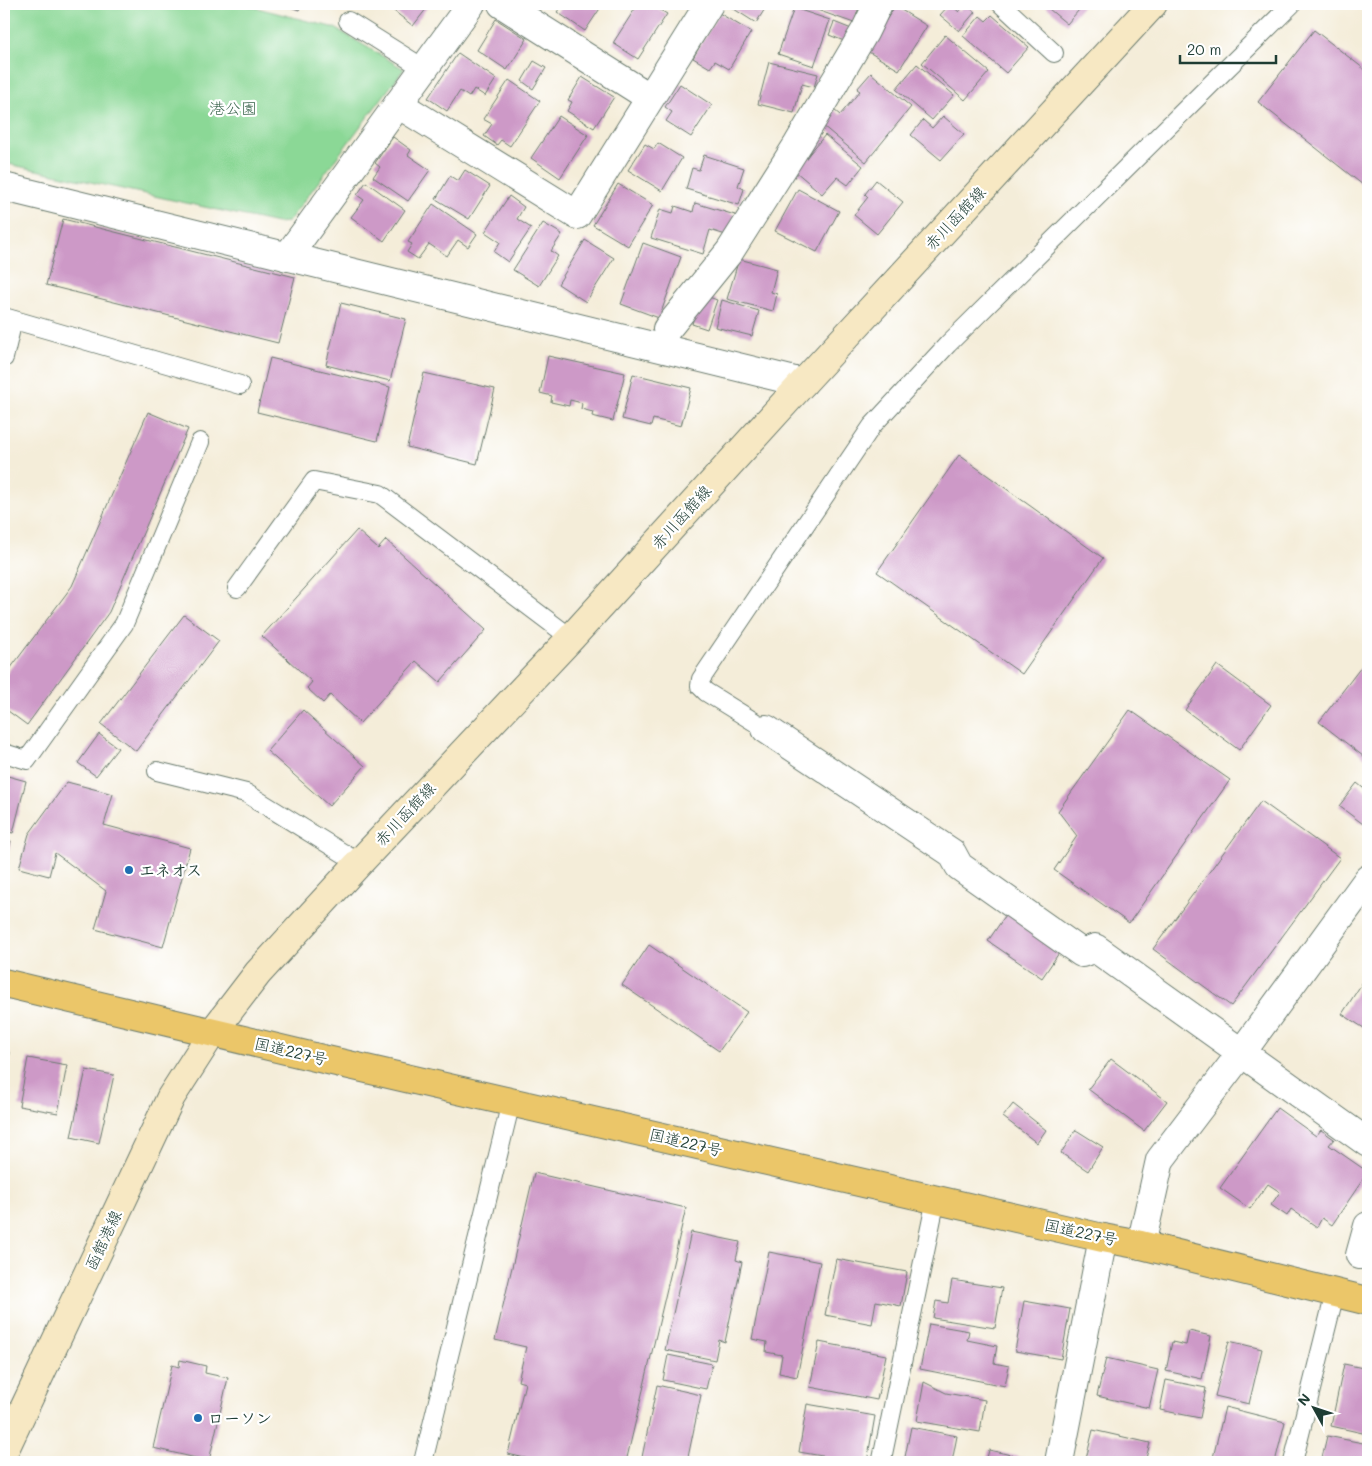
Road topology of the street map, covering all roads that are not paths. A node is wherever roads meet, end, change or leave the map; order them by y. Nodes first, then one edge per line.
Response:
1 (472, 4) edge
2 (502, 4) edge
3 (709, 4) edge
4 (878, 4) edge
5 (1001, 4) edge
6 (1153, 4) edge
7 (1292, 4) edge
8 (348, 21) dead end
9 (1054, 53) dead end
10 (423, 68) junction
11 (649, 98) junction
12 (398, 104) junction
13 (4, 188) edge
14 (287, 257) junction
15 (9, 318) edge
16 (666, 329) dead end
17 (4, 358) edge
18 (803, 383) junction
19 (240, 385) dead end
20 (200, 442) dead end
21 (237, 588) dead end
22 (571, 638) junction
23 (766, 729) joint
24 (4, 753) edge
25 (157, 771) dead end
26 (359, 863) junction
27 (1368, 879) edge
28 (4, 983) edge
29 (212, 1033) junction
30 (1242, 1052) junction
31 (511, 1102) junction
32 (1368, 1143) edge
33 (936, 1200) junction
34 (1368, 1226) edge
35 (1103, 1238) junction
36 (1141, 1245) junction
37 (1360, 1256) dead end
38 (1335, 1293) junction
39 (1368, 1301) edge
40 (4, 1451) edge
41 (882, 1459) dead end
42 (423, 1462) edge
43 (1059, 1462) edge
44 (1293, 1462) edge

1 - 10 street
2 - 11 street
3 - 11 street
4 - 16 street
5 - 9 lane
6 - 18 main road, 赤川函館線
7 - 23 lane
8 - 10 lane
10 - 12 street
11 - 12 street
12 - 14 street
13 - 14 street
14 - 18 street
15 - 17 lane
15 - 19 lane
18 - 22 main road, 赤川函館線
20 - 24 lane
21 - 22 lane
22 - 26 main road, 赤川函館線
23 - 30 street
25 - 26 lane
26 - 29 main road, 赤川函館線
27 - 30 street
28 - 29 highway, 国道227号
29 - 31 highway, 国道227号
29 - 40 main road, 函館港線
30 - 32 street
30 - 36 street
31 - 33 highway, 国道227号
31 - 42 lane
33 - 35 highway, 国道227号
33 - 41 lane
34 - 37 street
35 - 36 highway, 国道227号
35 - 43 street
36 - 38 highway, 国道227号
38 - 39 highway, 国道227号
38 - 44 lane

